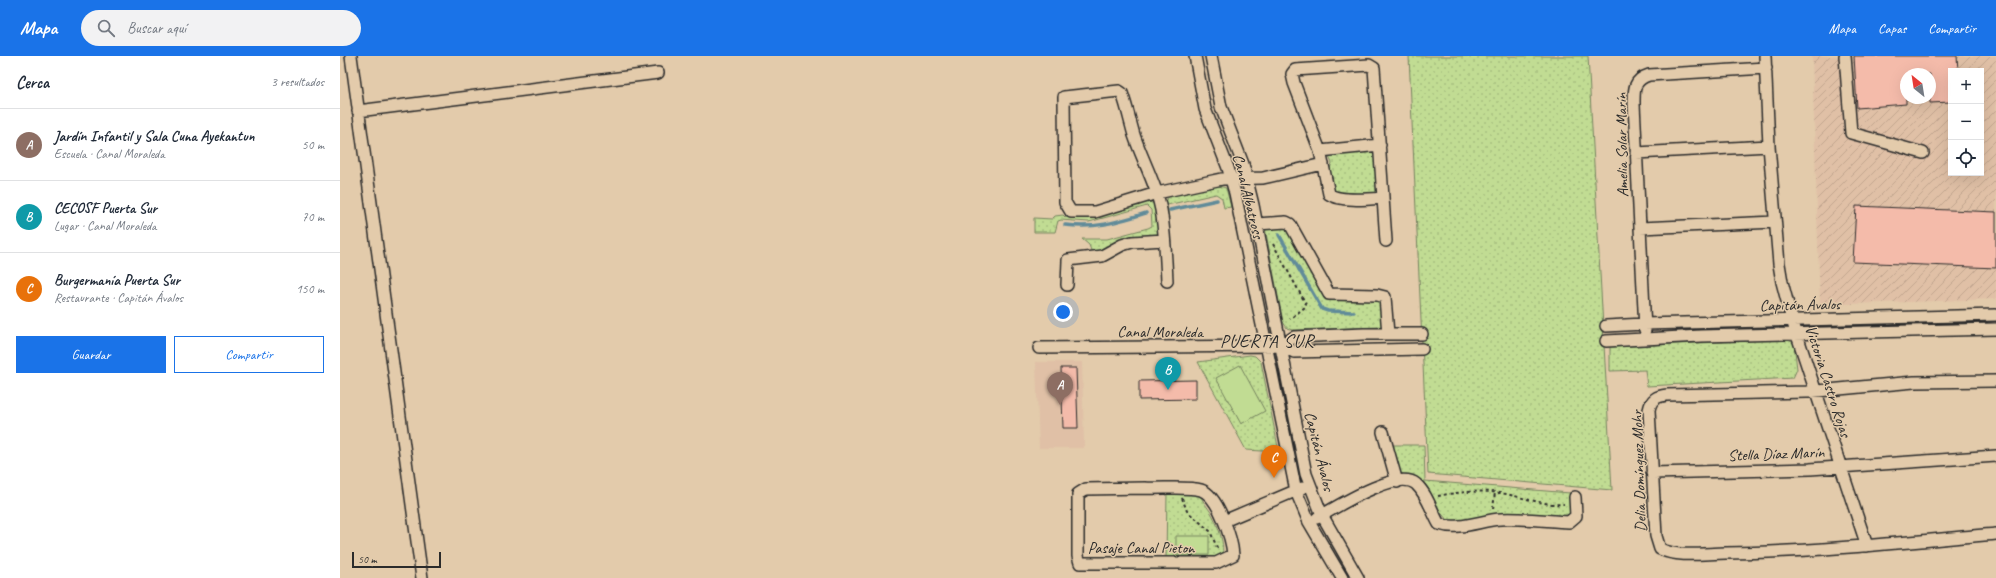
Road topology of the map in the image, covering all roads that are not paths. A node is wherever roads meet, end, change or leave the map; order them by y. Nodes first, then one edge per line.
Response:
1 (351, 56) edge
2 (1195, 56) edge
3 (1211, 56) edge
4 (1765, 56) edge
5 (1845, 56) edge
6 (1766, 68) junction
7 (658, 73) dead end
8 (358, 111) junction
9 (1380, 145) junction
10 (1769, 146) junction
11 (1320, 151) junction
12 (1636, 153) junction
13 (1923, 153) dead end
14 (1323, 164) junction
15 (1231, 178) junction
16 (1247, 178) junction
17 (1157, 193) junction
18 (1383, 198) junction
19 (1775, 222) junction
20 (1257, 224) junction
21 (1640, 228) junction
22 (1164, 240) junction
23 (1386, 241) dead end
24 (1167, 280) dead end
25 (1067, 285) dead end
26 (1996, 315) edge
27 (1792, 320) junction
28 (1644, 324) junction
29 (1606, 326) dead end
30 (1996, 329) edge
31 (1797, 333) junction
32 (1388, 334) junction
33 (1422, 334) dead end
34 (1645, 338) junction
35 (1606, 341) dead end
36 (1265, 346) junction
37 (1281, 346) junction
38 (1039, 348) dead end
39 (1422, 349) dead end
40 (1996, 381) edge
41 (1816, 391) junction
42 (1383, 432) dead end
43 (1996, 456) edge
44 (1841, 467) junction
45 (1652, 473) junction
46 (1397, 482) junction
47 (1310, 485) junction
48 (1296, 491) junction
49 (1576, 500) road end
50 (1322, 515) junction
51 (1224, 521) junction
52 (1309, 522) junction
53 (1996, 534) edge
54 (1867, 546) junction
55 (422, 578) edge
56 (1342, 578) edge
57 (1358, 578) edge

1 - 8 street
2 - 15 street, Canal Albatross
3 - 16 street, Canal Albatross
4 - 6 street, Victoria Castro Rojas
5 - 13 street
6 - 10 street, Victoria Castro Rojas
6 - 12 street, Amelia Solar Marín
7 - 8 street
8 - 55 street
9 - 11 street
9 - 11 street
9 - 18 street
10 - 12 street
10 - 19 street, Victoria Castro Rojas
11 - 14 street
12 - 21 street, Amelia Solar Marín
14 - 16 street
14 - 18 street
15 - 16 street
15 - 17 street
15 - 36 street, Canal Albatross
16 - 20 street, Canal Albatross
17 - 17 street
17 - 22 street
18 - 23 street
19 - 21 street
19 - 27 street, Victoria Castro Rojas
20 - 32 street
20 - 37 street, Canal Albatross
21 - 28 street, Amelia Solar Marín
22 - 24 street
22 - 25 street
26 - 27 street, Capitán Ávalos
27 - 28 street, Capitán Ávalos
27 - 31 street, Victoria Castro Rojas
28 - 29 street, Capitán Ávalos
28 - 34 street, Amelia Solar Marín
30 - 31 street, Capitán Ávalos
31 - 34 street, Capitán Ávalos
31 - 41 street, Victoria Castro Rojas
32 - 33 street, Canal Moraleda
32 - 37 street, Canal Moraleda
34 - 35 street, Capitán Ávalos
36 - 37 street, Canal Moraleda
36 - 38 street, Canal Moraleda
36 - 48 street, Capitán Ávalos
37 - 39 street, Canal Moraleda
37 - 47 street, Capitán Ávalos
40 - 41 street, Delia Domínguez Mohr
41 - 44 street, Victoria Castro Rojas
41 - 45 street, Delia Domínguez Mohr
42 - 46 street
43 - 44 street, Stella Díaz Marín
44 - 45 street, Stella Díaz Marín
44 - 54 street, Victoria Castro Rojas
45 - 54 street, Delia Domínguez Mohr
46 - 49 street
46 - 50 street
47 - 48 street
47 - 50 street, Capitán Ávalos
48 - 51 street
48 - 52 street, Capitán Ávalos
50 - 52 street
50 - 57 street, Capitán Ávalos
51 - 51 street, Pasaje Canal Pieton
52 - 56 street, Capitán Ávalos
53 - 54 street, Delia Domínguez Mohr

